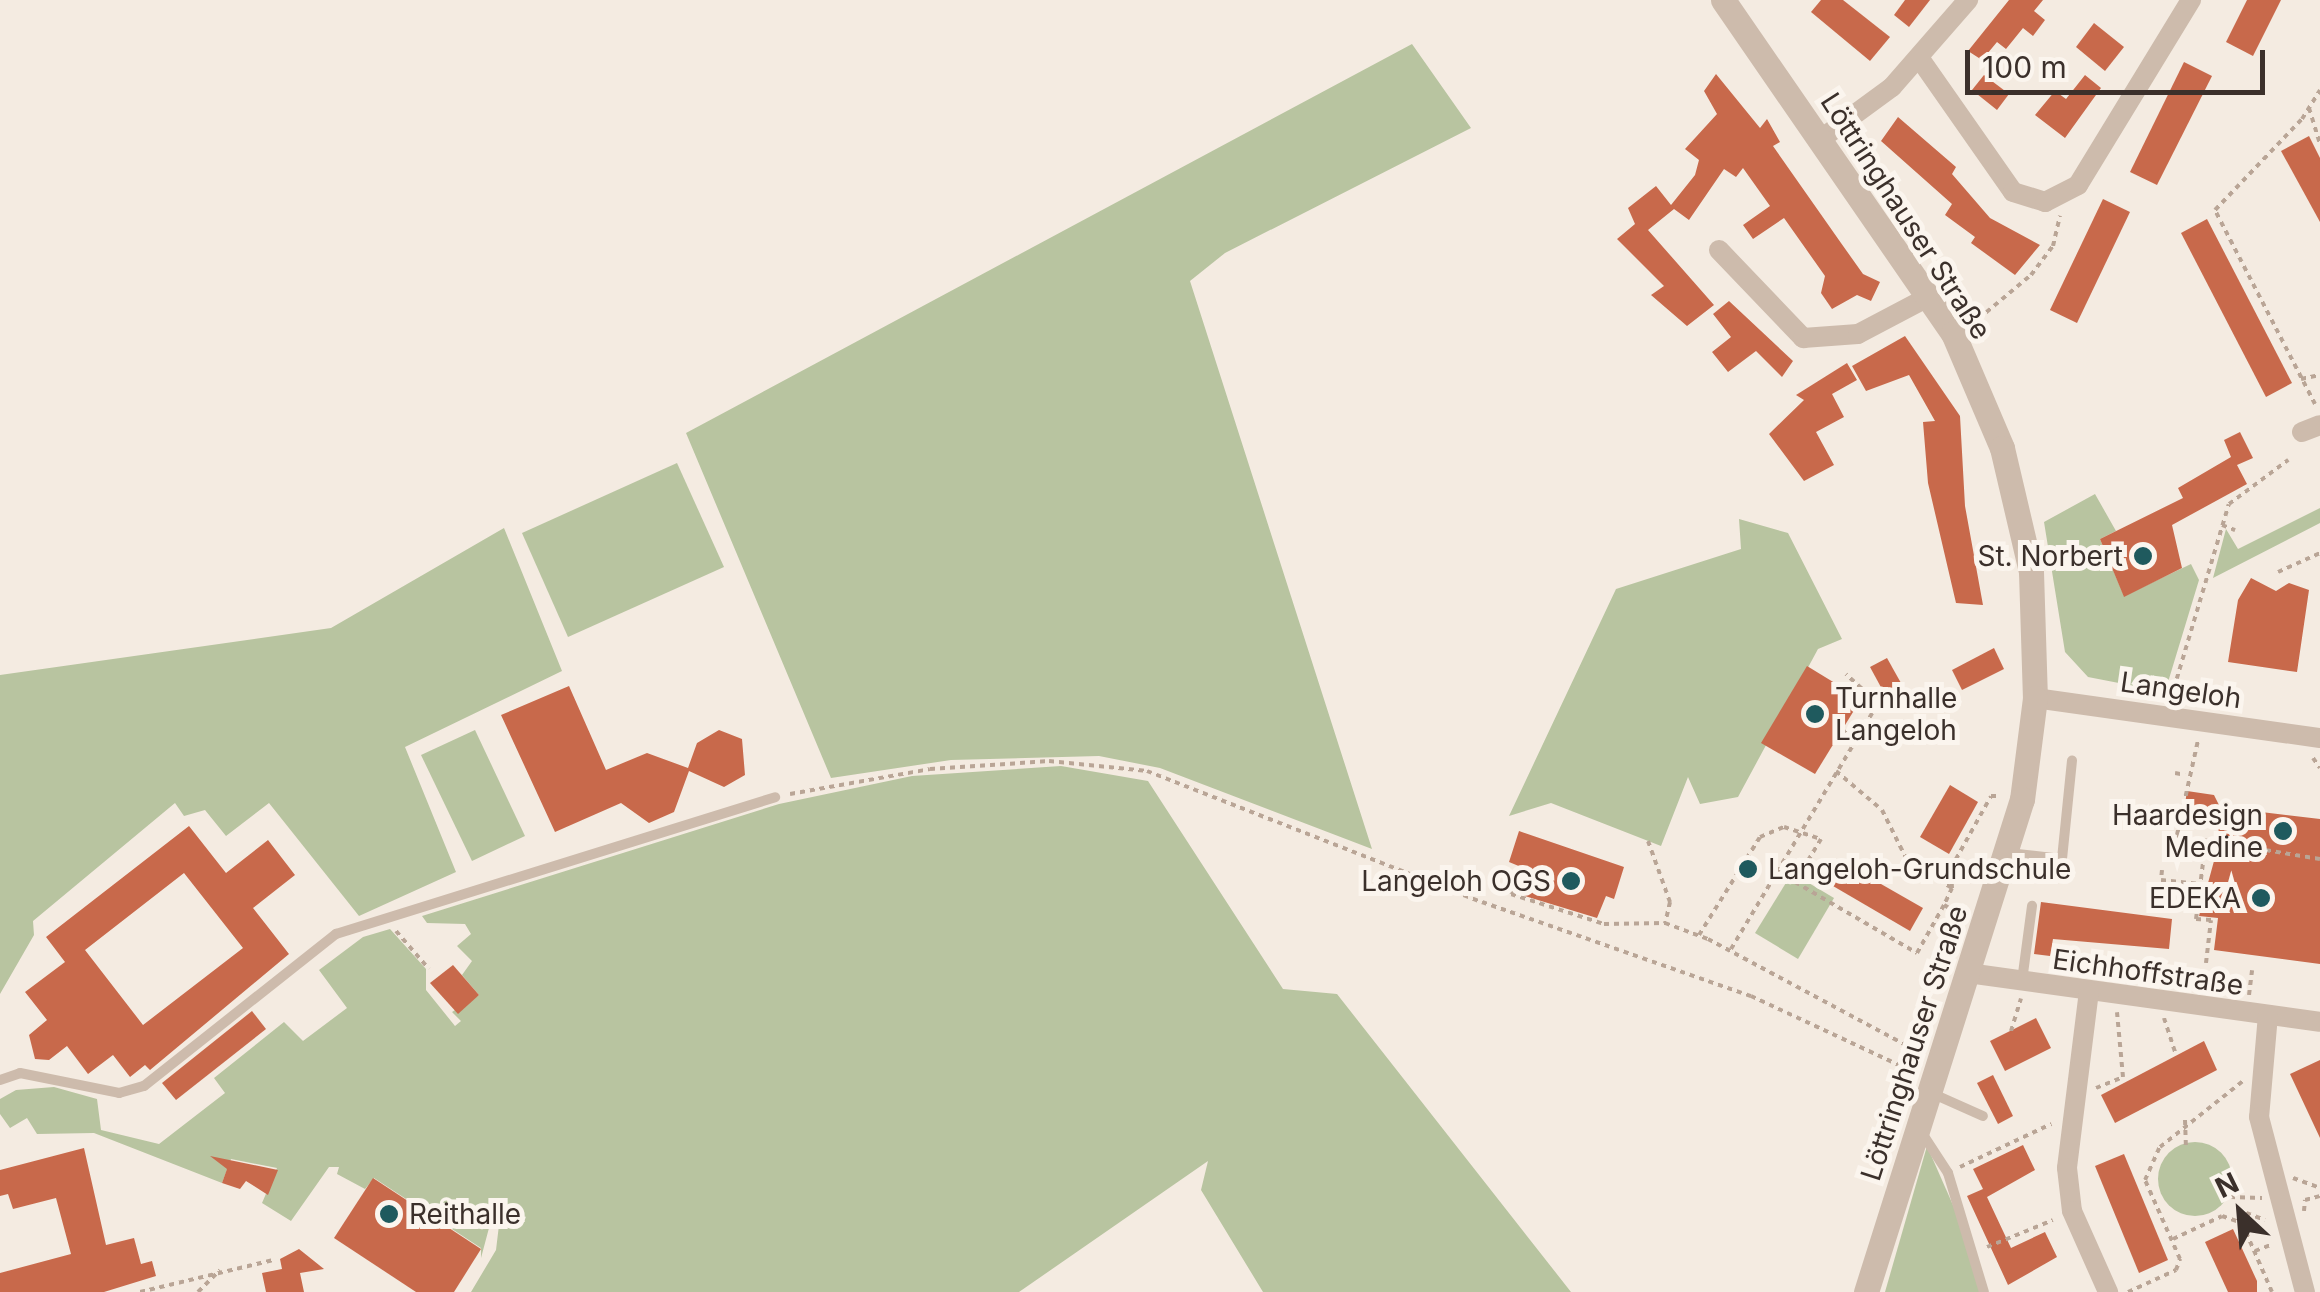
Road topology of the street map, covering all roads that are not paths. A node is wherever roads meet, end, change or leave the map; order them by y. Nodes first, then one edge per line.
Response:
1 (1723, 0) edge
2 (1968, 0) edge
3 (2191, 0) edge
4 (1920, 59) junction
5 (1821, 140) junction
6 (1719, 250) dead end
7 (1930, 296) junction
8 (2035, 698) junction
9 (2317, 748) edge
10 (2072, 762) dead end
11 (775, 798) road end
12 (2008, 853) junction
13 (2032, 906) dead end
14 (1968, 972) junction
15 (2021, 990) junction
16 (2089, 992) junction
17 (2268, 1016) junction
18 (2320, 1022) edge
19 (1933, 1078) junction
20 (0, 1080) edge
21 (1983, 1116) dead end
22 (1917, 1126) junction
23 (1866, 1292) edge
24 (1984, 1292) edge
25 (2108, 1292) edge
26 (2305, 1292) edge

1 - 5 street, Löttringhauser Straße
2 - 4 street
3 - 4 street
4 - 5 street
5 - 7 street, Löttringhauser Straße
6 - 7 street
7 - 8 street, Löttringhauser Straße
8 - 9 street, Langeloh
8 - 12 street, Löttringhauser Straße
10 - 12 lane
11 - 20 lane
12 - 14 street, Löttringhauser Straße
13 - 15 lane
14 - 15 street, Eichhoffstraße
14 - 19 street, Löttringhauser Straße
15 - 16 street, Eichhoffstraße
16 - 17 street, Eichhoffstraße
16 - 25 street
17 - 18 street, Eichhoffstraße
17 - 26 street
19 - 21 lane
19 - 22 street, Löttringhauser Straße
22 - 23 street, Löttringhauser Straße
22 - 24 lane

